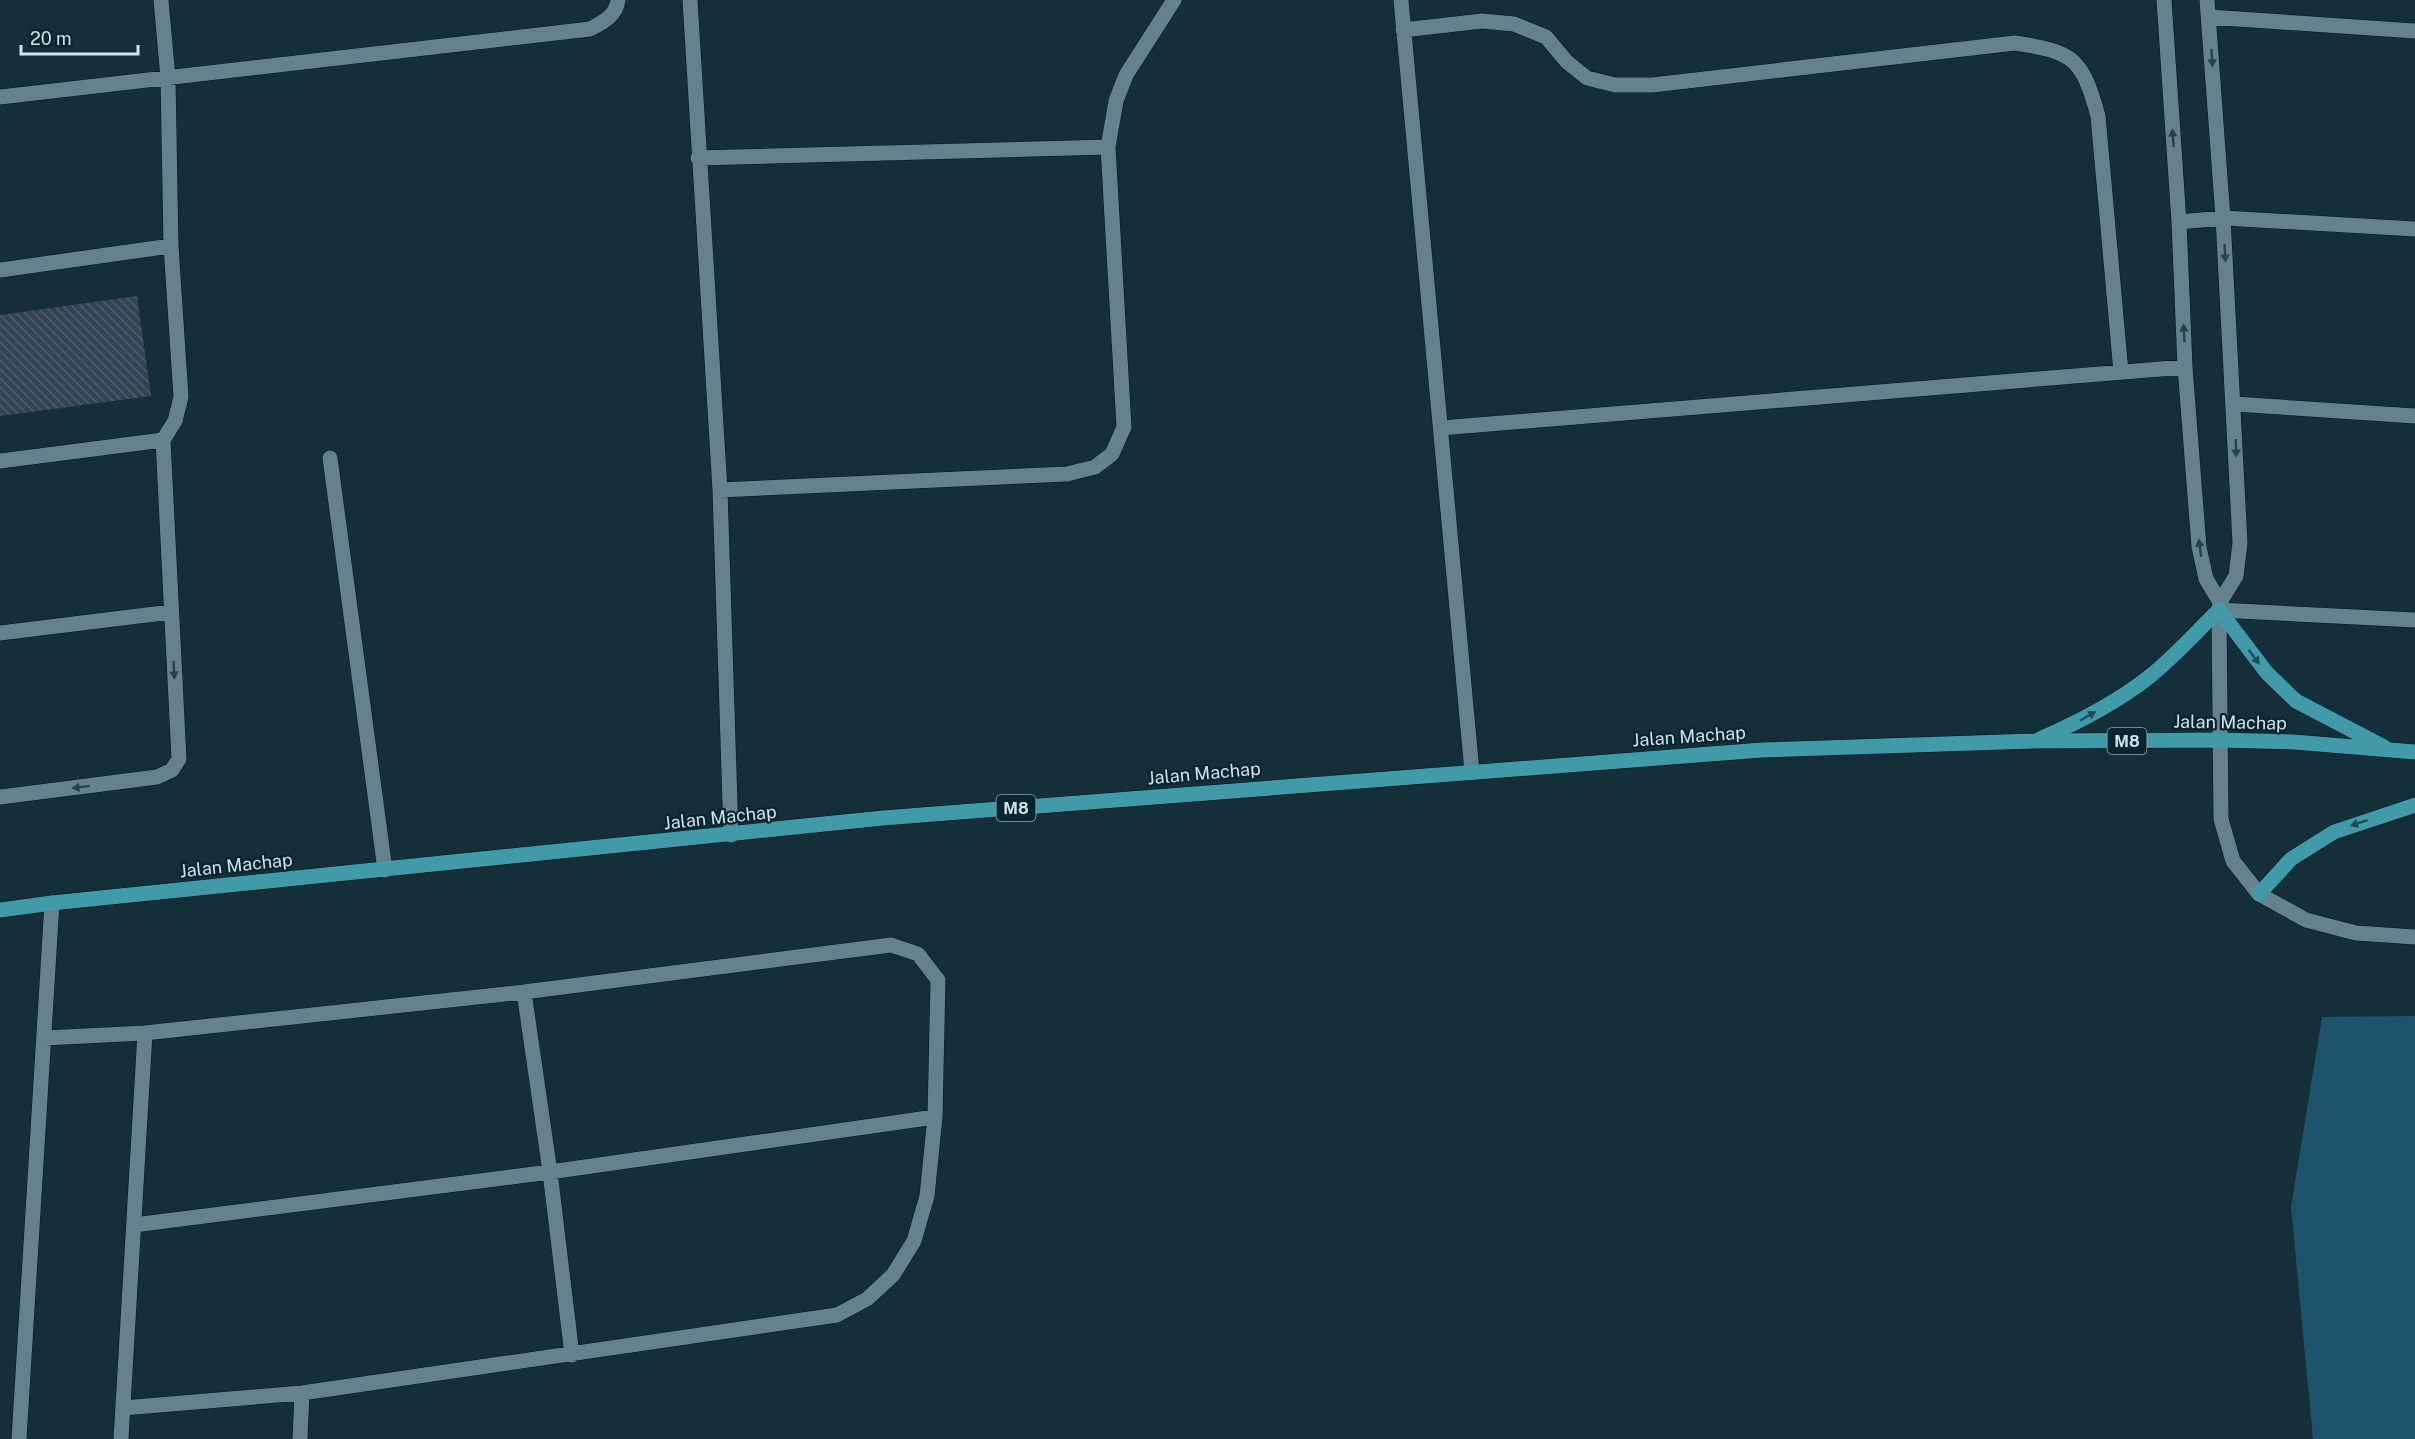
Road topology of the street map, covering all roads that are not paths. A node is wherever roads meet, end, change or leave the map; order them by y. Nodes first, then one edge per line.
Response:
1 (161, 0) edge
2 (618, 0) edge
3 (690, 0) edge
4 (1174, 0) edge
5 (1401, 0) edge
6 (2164, 0) edge
7 (2207, 0) edge
8 (2209, 17) junction
9 (1403, 30) junction
10 (2415, 31) edge
11 (168, 78) junction
12 (0, 97) edge
13 (1108, 147) junction
14 (698, 158) junction
15 (2223, 218) junction
16 (2179, 222) junction
17 (2415, 229) edge
18 (171, 246) junction
19 (0, 270) edge
20 (2185, 367) junction
21 (2121, 372) junction
22 (2234, 404) junction
23 (2415, 416) edge
24 (1441, 428) junction
25 (163, 440) junction
26 (330, 458) dead end
27 (0, 461) edge
28 (720, 490) junction
29 (2220, 606) junction
30 (171, 612) junction
31 (2415, 620) edge
32 (0, 633) edge
33 (2219, 740) junction
34 (2035, 741) junction
35 (2389, 750) junction
36 (2415, 752) edge
37 (1472, 772) junction
38 (0, 797) edge
39 (2415, 805) edge
40 (731, 835) junction
41 (385, 870) junction
42 (2259, 894) junction
43 (52, 903) junction
44 (0, 910) edge
45 (2415, 937) edge
46 (524, 992) junction
47 (145, 1034) junction
48 (44, 1038) junction
49 (935, 1117) junction
50 (550, 1172) junction
51 (134, 1225) junction
52 (572, 1354) junction
53 (302, 1393) junction
54 (123, 1408) junction
55 (19, 1439) edge
56 (121, 1439) edge
57 (300, 1439) edge

1 - 11 street
2 - 11 street
3 - 14 street
4 - 13 street
5 - 9 street
16 -> 6 street
7 - 8 street
8 - 10 street
8 -> 15 street
9 - 21 street
9 - 24 street
11 - 12 street
11 - 18 street
13 - 14 street
13 - 28 street
14 - 28 street
15 - 16 street
15 - 17 street
15 -> 22 street
20 -> 16 street
18 - 19 street
18 - 25 street
20 - 21 street
29 -> 20 street
21 - 24 street
22 - 23 street
22 -> 29 street
24 - 37 street
25 - 27 street
25 - 30 street
26 - 41 street
28 - 40 street
29 - 31 street
29 - 33 street
34 -> 29 main road
29 -> 35 main road
30 - 32 street
30 -> 38 street
33 - 34 main road, Jalan Machap / M8
33 - 35 main road, Jalan Machap / M8
33 - 42 street
34 - 37 main road, Jalan Machap / M8
35 - 36 main road, Jalan Machap / M8
37 - 40 main road, Jalan Machap / M8
39 -> 42 main road
40 - 41 main road, Jalan Machap / M8
41 - 43 main road, Jalan Machap / M8
42 - 45 street
43 - 44 main road, Jalan Machap / M8
43 - 48 street
46 - 47 street
46 - 49 street
46 - 50 street
47 - 48 street
47 - 51 street
48 - 55 street
49 - 50 street
49 - 52 street
50 - 51 street
50 - 52 street
51 - 54 street
52 - 53 street
53 - 54 street
53 - 57 street
54 - 56 street

